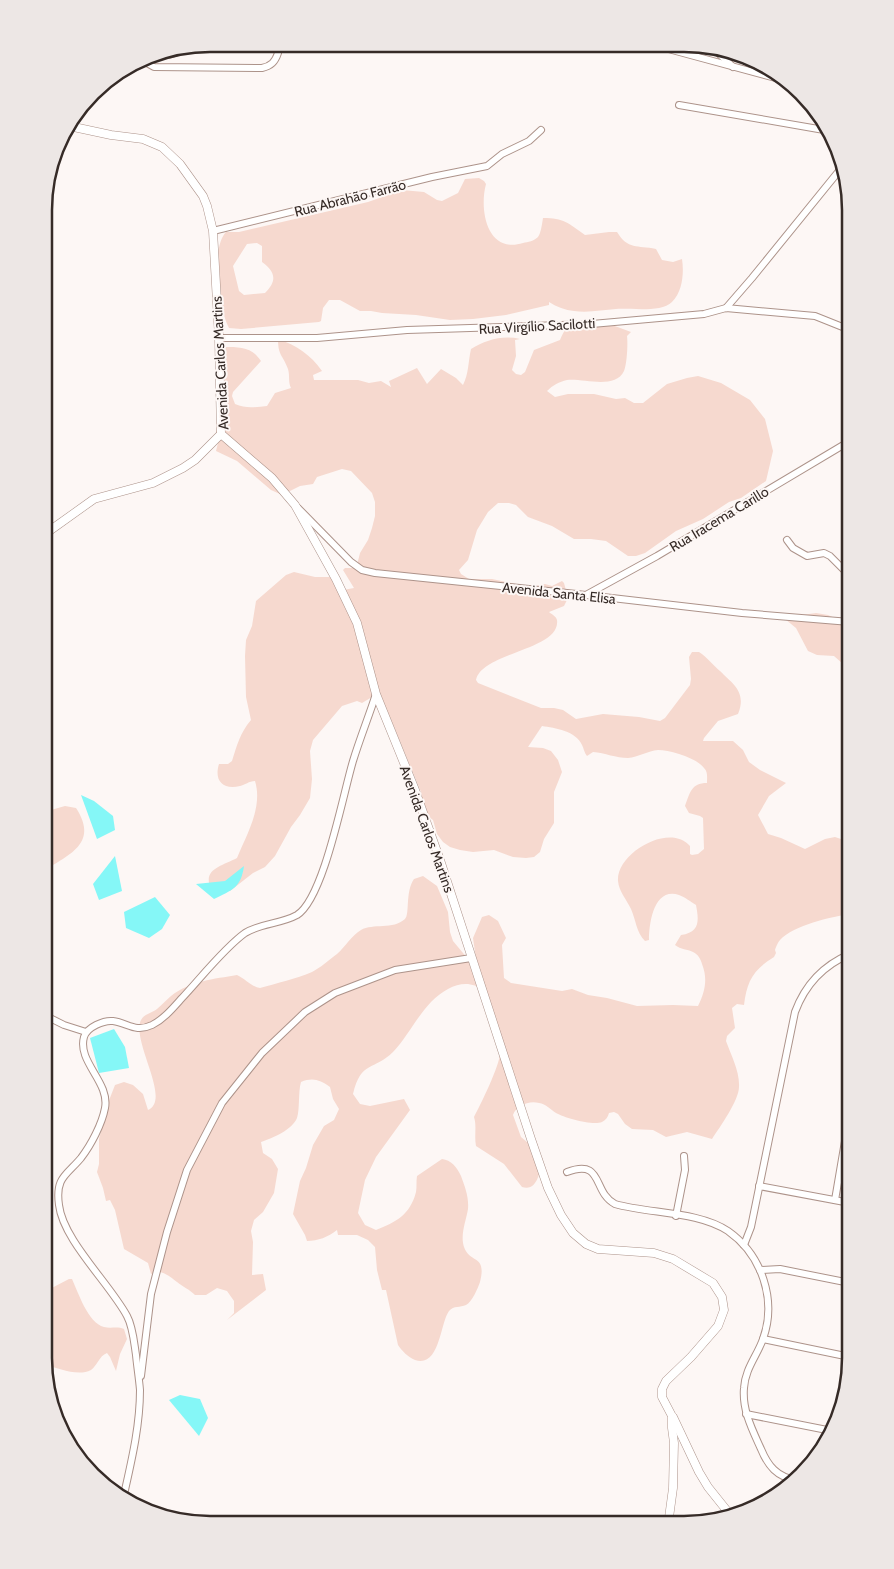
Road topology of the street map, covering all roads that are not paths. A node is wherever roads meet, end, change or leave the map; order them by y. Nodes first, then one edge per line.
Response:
1 (278, 52) edge
2 (681, 52) edge
3 (725, 59) edge
4 (151, 65) edge
5 (735, 68) junction
6 (764, 75) edge
7 (679, 105) dead end
8 (76, 128) edge
9 (818, 129) edge
10 (541, 130) dead end
11 (836, 174) edge
12 (213, 230) junction
13 (726, 308) junction
14 (842, 327) edge
15 (220, 338) junction
16 (221, 434) junction
17 (842, 446) edge
18 (295, 505) junction
19 (52, 529) edge
20 (787, 540) dead end
21 (842, 568) edge
22 (586, 595) junction
23 (842, 621) edge
24 (376, 694) junction
25 (471, 958) junction
26 (841, 959) edge
27 (52, 1019) edge
28 (86, 1032) junction
29 (684, 1156) dead end
30 (841, 1164) edge
31 (567, 1172) dead end
32 (759, 1186) junction
33 (835, 1200) junction
34 (841, 1201) edge
35 (676, 1216) junction
36 (744, 1245) junction
37 (760, 1270) junction
38 (841, 1281) edge
39 (763, 1339) junction
40 (841, 1355) edge
41 (140, 1387) junction
42 (746, 1414) junction
43 (672, 1416) junction
44 (824, 1429) edge
45 (787, 1477) edge
46 (125, 1491) edge
47 (727, 1510) edge
48 (669, 1516) edge

1 - 4 street
2 - 5 street
3 - 5 street
5 - 6 street
7 - 9 street
8 - 12 street, Avenida Carlos Martins
10 - 12 street, Rua Abrahão Farrão
11 - 13 street
12 - 15 street, Avenida Carlos Martins
13 - 14 street, Rua Virgílio Sacilotti
13 - 15 street, Rua Virgílio Sacilotti
15 - 16 street, Avenida Carlos Martins
16 - 18 street, Avenida Carlos Martins
16 - 19 street
17 - 22 street, Rua Iracema Carillo
18 - 22 street, Avenida Santa Elisa
18 - 24 street, Avenida Carlos Martins
20 - 21 street
22 - 23 street, Avenida Santa Elisa
24 - 25 street, Avenida Carlos Martins
24 - 28 street
25 - 41 street
25 - 43 street, Avenida Carlos Martins
26 - 32 street
27 - 28 street
28 - 41 street
29 - 35 street
30 - 33 street
31 - 35 street
32 - 33 street
32 - 36 street
33 - 34 street
35 - 36 street
36 - 37 street
37 - 38 street
37 - 39 street
39 - 40 street
39 - 42 street
41 - 46 street
42 - 44 street
42 - 45 street
43 - 47 street
43 - 48 street, Avenida Carlos Martins

